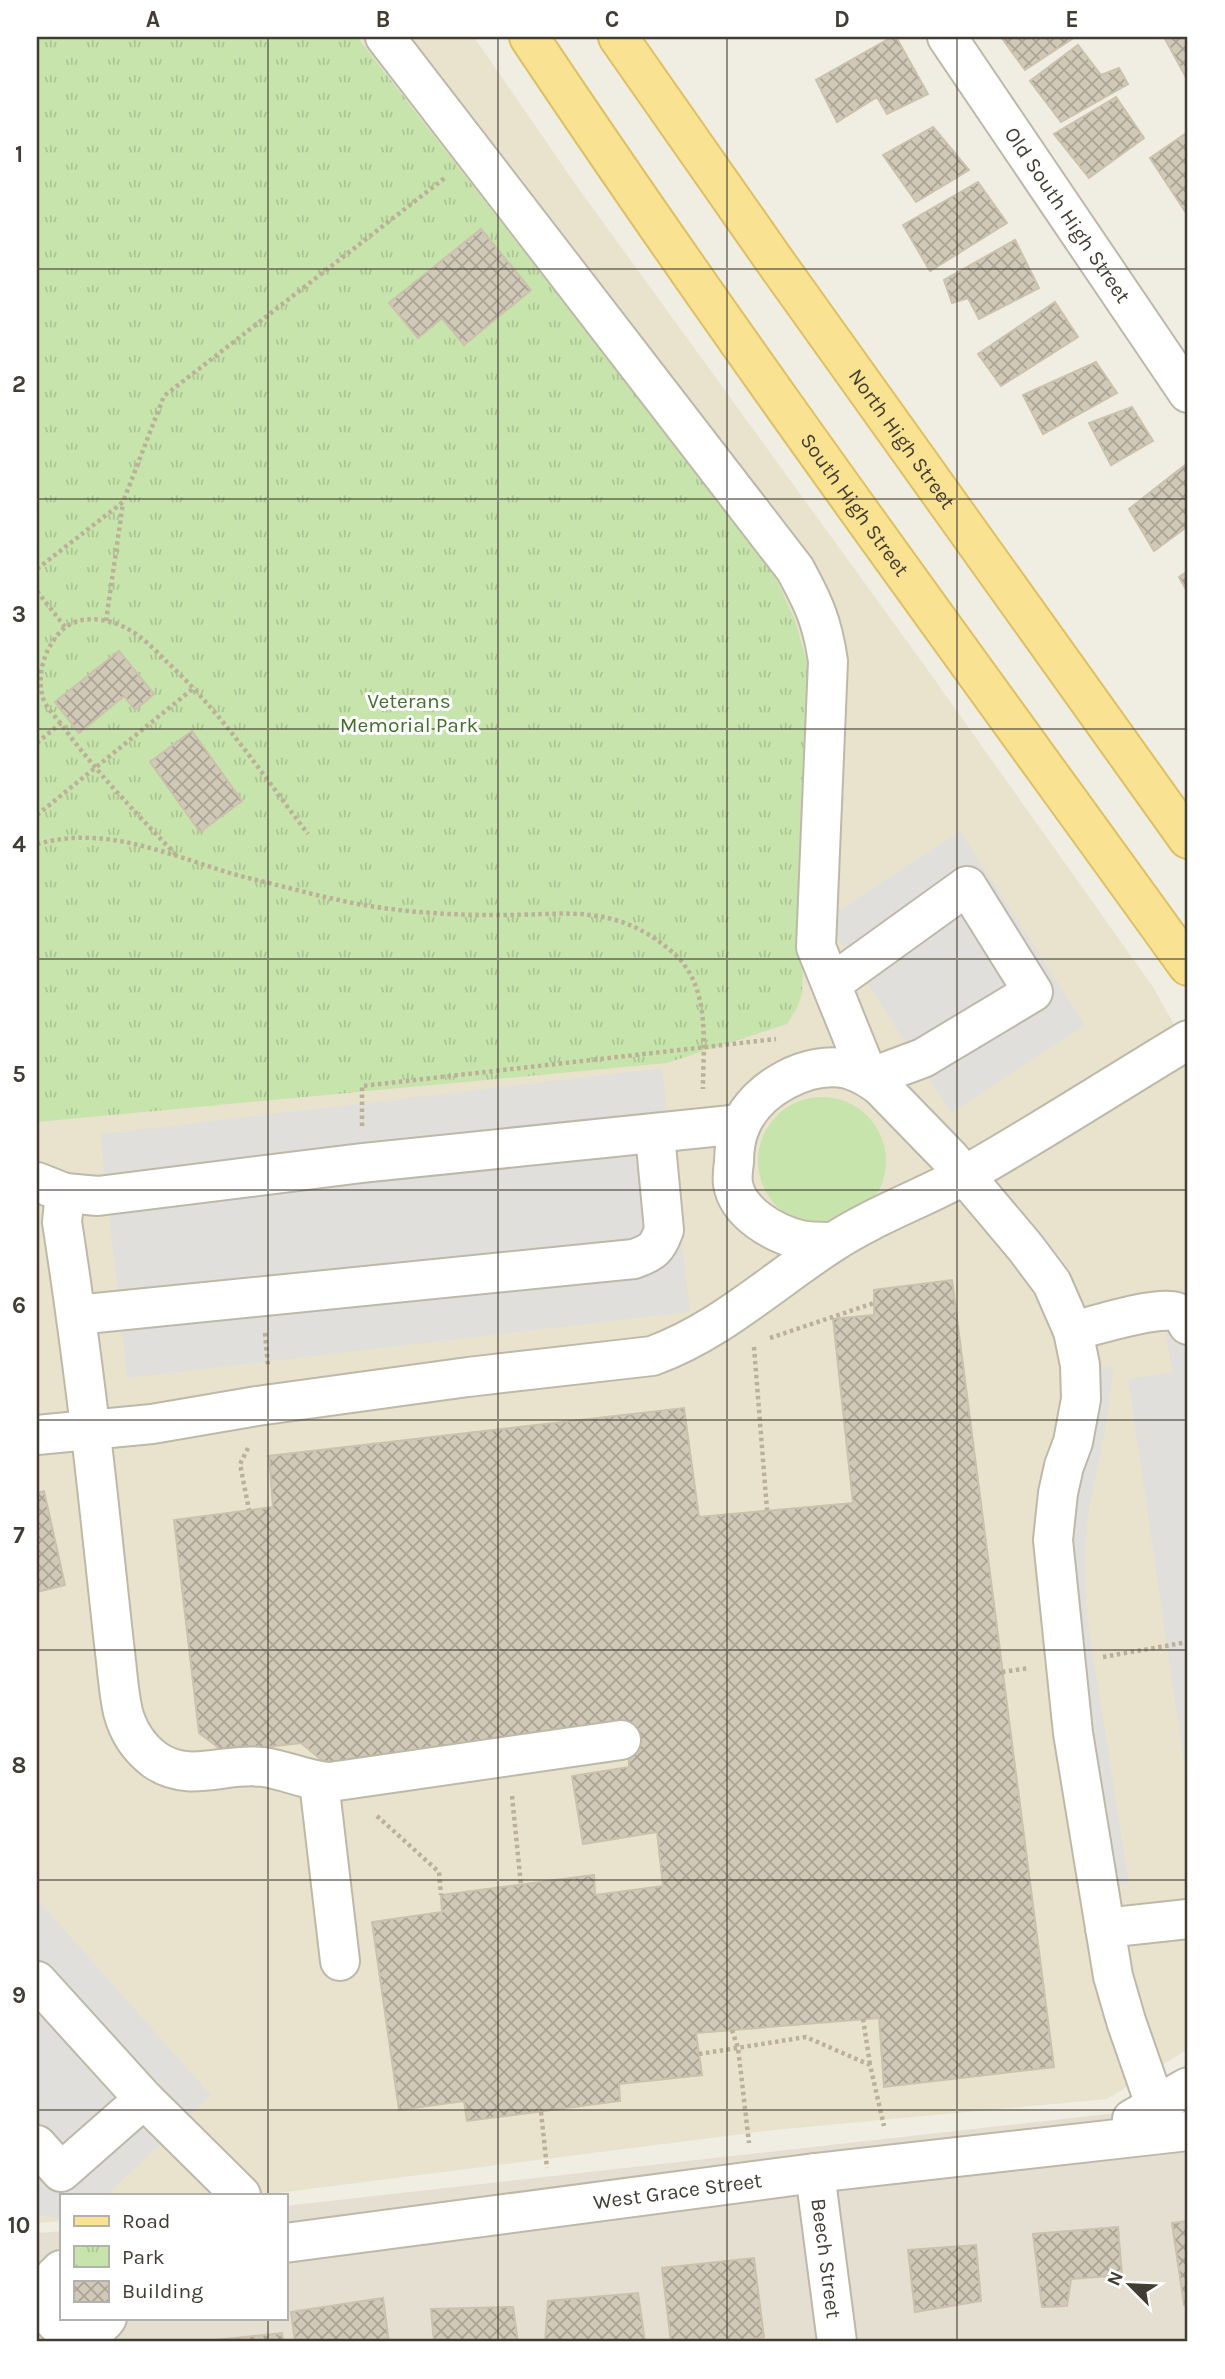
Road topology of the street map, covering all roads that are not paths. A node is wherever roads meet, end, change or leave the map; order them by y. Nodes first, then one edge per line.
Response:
1 (385, 37) edge
2 (529, 37) edge
3 (618, 37) edge
4 (947, 37) edge
5 (1188, 393) edge
6 (1188, 839) edge
7 (1188, 966) edge
8 (831, 984) junction
9 (1188, 1040) edge
10 (869, 1078) junction
11 (741, 1125) junction
12 (655, 1135) junction
13 (964, 1175) junction
14 (51, 1187) edge
15 (832, 1242) junction
16 (76, 1315) junction
17 (1188, 1325) edge
18 (1073, 1331) junction
19 (91, 1431) junction
20 (37, 1435) edge
21 (621, 1740) dead end
22 (319, 1782) junction
23 (1188, 1919) edge
24 (1105, 1928) junction
25 (340, 1961) dead end
26 (37, 1981) edge
27 (1188, 2087) edge
28 (144, 2098) junction
29 (1169, 2124) edge
30 (37, 2145) edge
31 (815, 2173) junction
32 (240, 2194) edge
33 (287, 2241) edge
34 (49, 2278) edge
35 (99, 2330) edge
36 (837, 2342) edge

1 - 8 street
2 - 7 main road, South High Street
3 - 6 main road, North High Street
4 - 5 street, Old South High Street
8 - 10 street
8 - 10 street
9 - 13 street
10 - 11 street
10 - 13 street
11 - 12 street
11 - 15 street
12 - 14 street
12 - 16 street
13 - 15 street
13 - 18 street
14 - 16 street
15 - 19 street
16 - 19 street
17 - 18 street
18 - 24 street
19 - 20 street
19 - 22 street
21 - 22 street
22 - 25 street
23 - 24 street
24 - 29 street
26 - 28 street
27 - 29 street, West Grace Street
28 - 30 street
28 - 32 street
29 - 31 street, West Grace Street
31 - 33 street, West Grace Street
31 - 36 street, Beech Street
34 - 35 street

